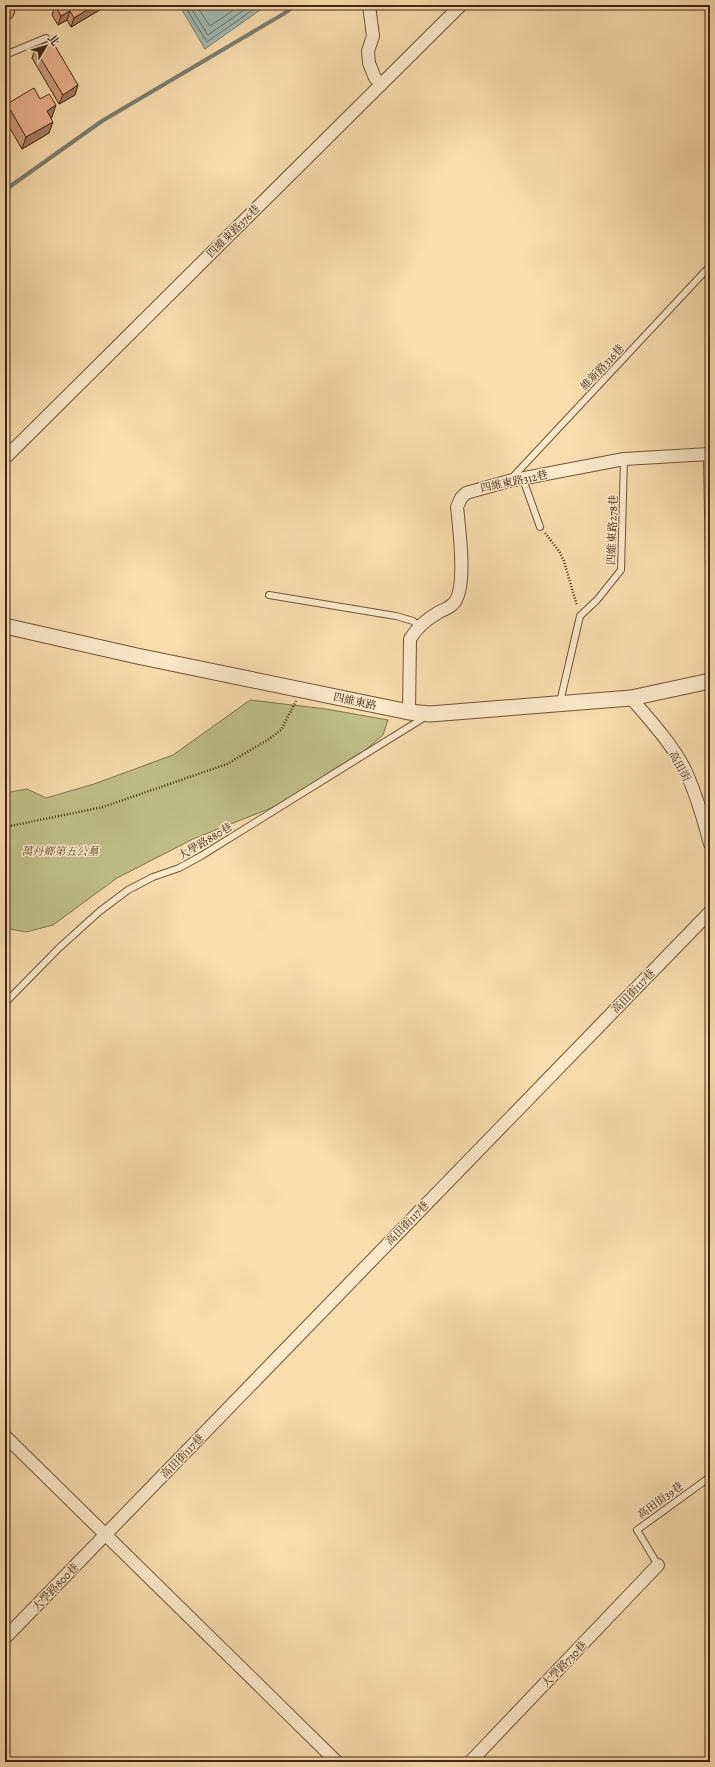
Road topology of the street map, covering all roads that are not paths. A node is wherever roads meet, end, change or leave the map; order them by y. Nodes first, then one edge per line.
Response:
1 (6, 5) edge
2 (369, 5) edge
3 (461, 5) edge
4 (5, 11) edge
5 (46, 38) dead end
6 (5, 55) edge
7 (381, 84) junction
8 (710, 266) edge
9 (709, 454) edge
10 (5, 458) edge
11 (624, 459) junction
12 (523, 478) junction
13 (509, 481) junction
14 (540, 527) road end
15 (708, 569) dead end
16 (269, 595) dead end
17 (5, 626) edge
18 (420, 626) junction
19 (710, 681) edge
20 (631, 698) junction
21 (560, 702) junction
22 (409, 712) junction
23 (430, 714) junction
24 (710, 844) edge
25 (710, 912) edge
26 (5, 1003) edge
27 (5, 1436) edge
28 (710, 1477) edge
29 (105, 1535) junction
30 (658, 1565) joint
31 (5, 1638) edge
32 (338, 1762) edge
33 (470, 1762) edge

1 - 4 main road
2 - 7 street
3 - 7 street, 四維東路376巷
5 - 6 lane
7 - 10 street, 四維東路376巷
8 - 13 lane, 維新路316巷
9 - 11 street, 四維東路312巷
9 - 15 lane
11 - 12 street, 四維東路312巷
11 - 21 lane, 四維東路278巷
12 - 13 street, 四維東路312巷
12 - 14 lane
13 - 18 street, 四維東路312巷
16 - 18 lane
17 - 22 street, 四維東路
18 - 22 street, 四維東路312巷
19 - 20 street, 四維東路
20 - 21 street, 四維東路
20 - 24 street, 高田街
21 - 23 street, 四維東路
22 - 23 street, 四維東路
23 - 26 lane, 大學路880巷
25 - 29 street, 高田街117巷
27 - 29 street
28 - 30 lane, 高田街39巷
29 - 31 street, 大學路800巷
29 - 32 street
30 - 33 street, 大學路730巷

